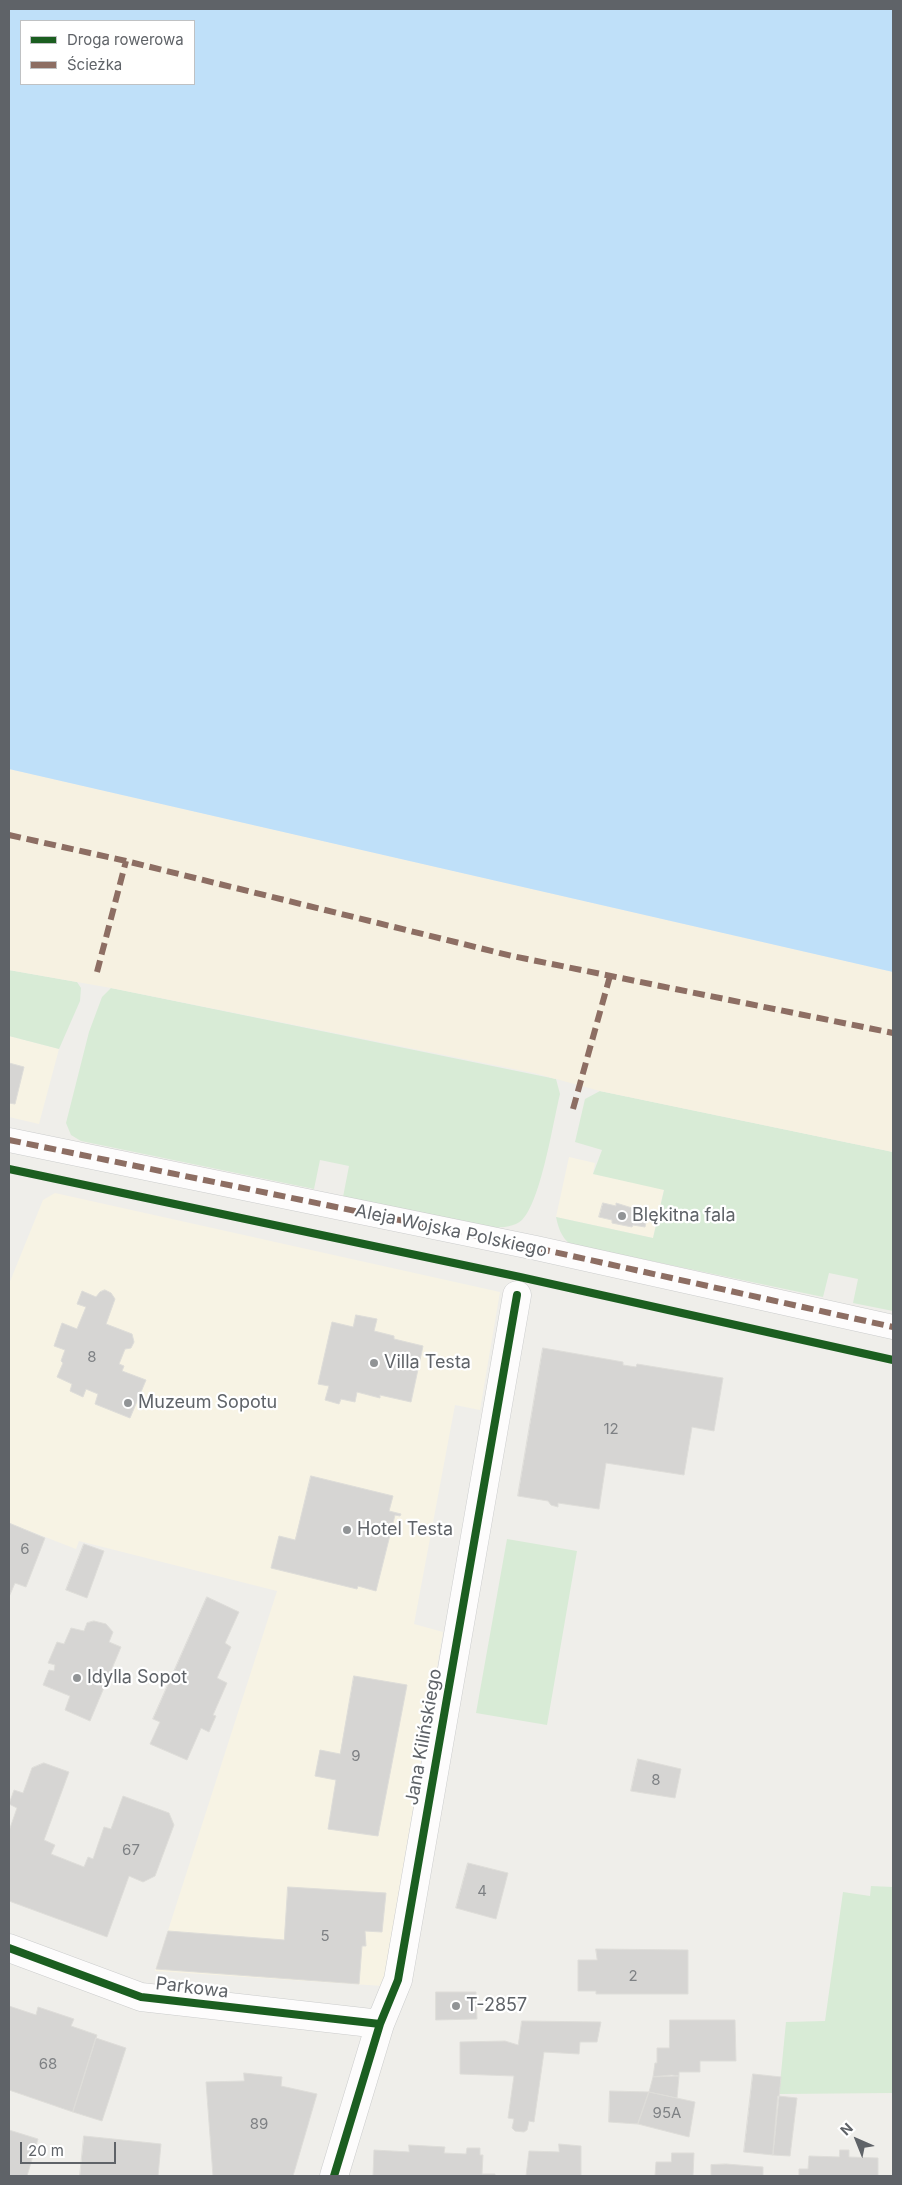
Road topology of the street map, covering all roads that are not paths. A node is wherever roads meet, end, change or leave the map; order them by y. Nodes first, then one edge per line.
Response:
1 (9, 1140) edge
2 (517, 1295) dead end
3 (893, 1327) edge
4 (9, 1948) edge
5 (380, 2024) junction
6 (334, 2176) edge

1 - 3 street, Aleja Wojska Polskiego
2 - 5 street, Jana Kilińskiego
4 - 5 street, Parkowa
5 - 6 street, Jana Kilińskiego

